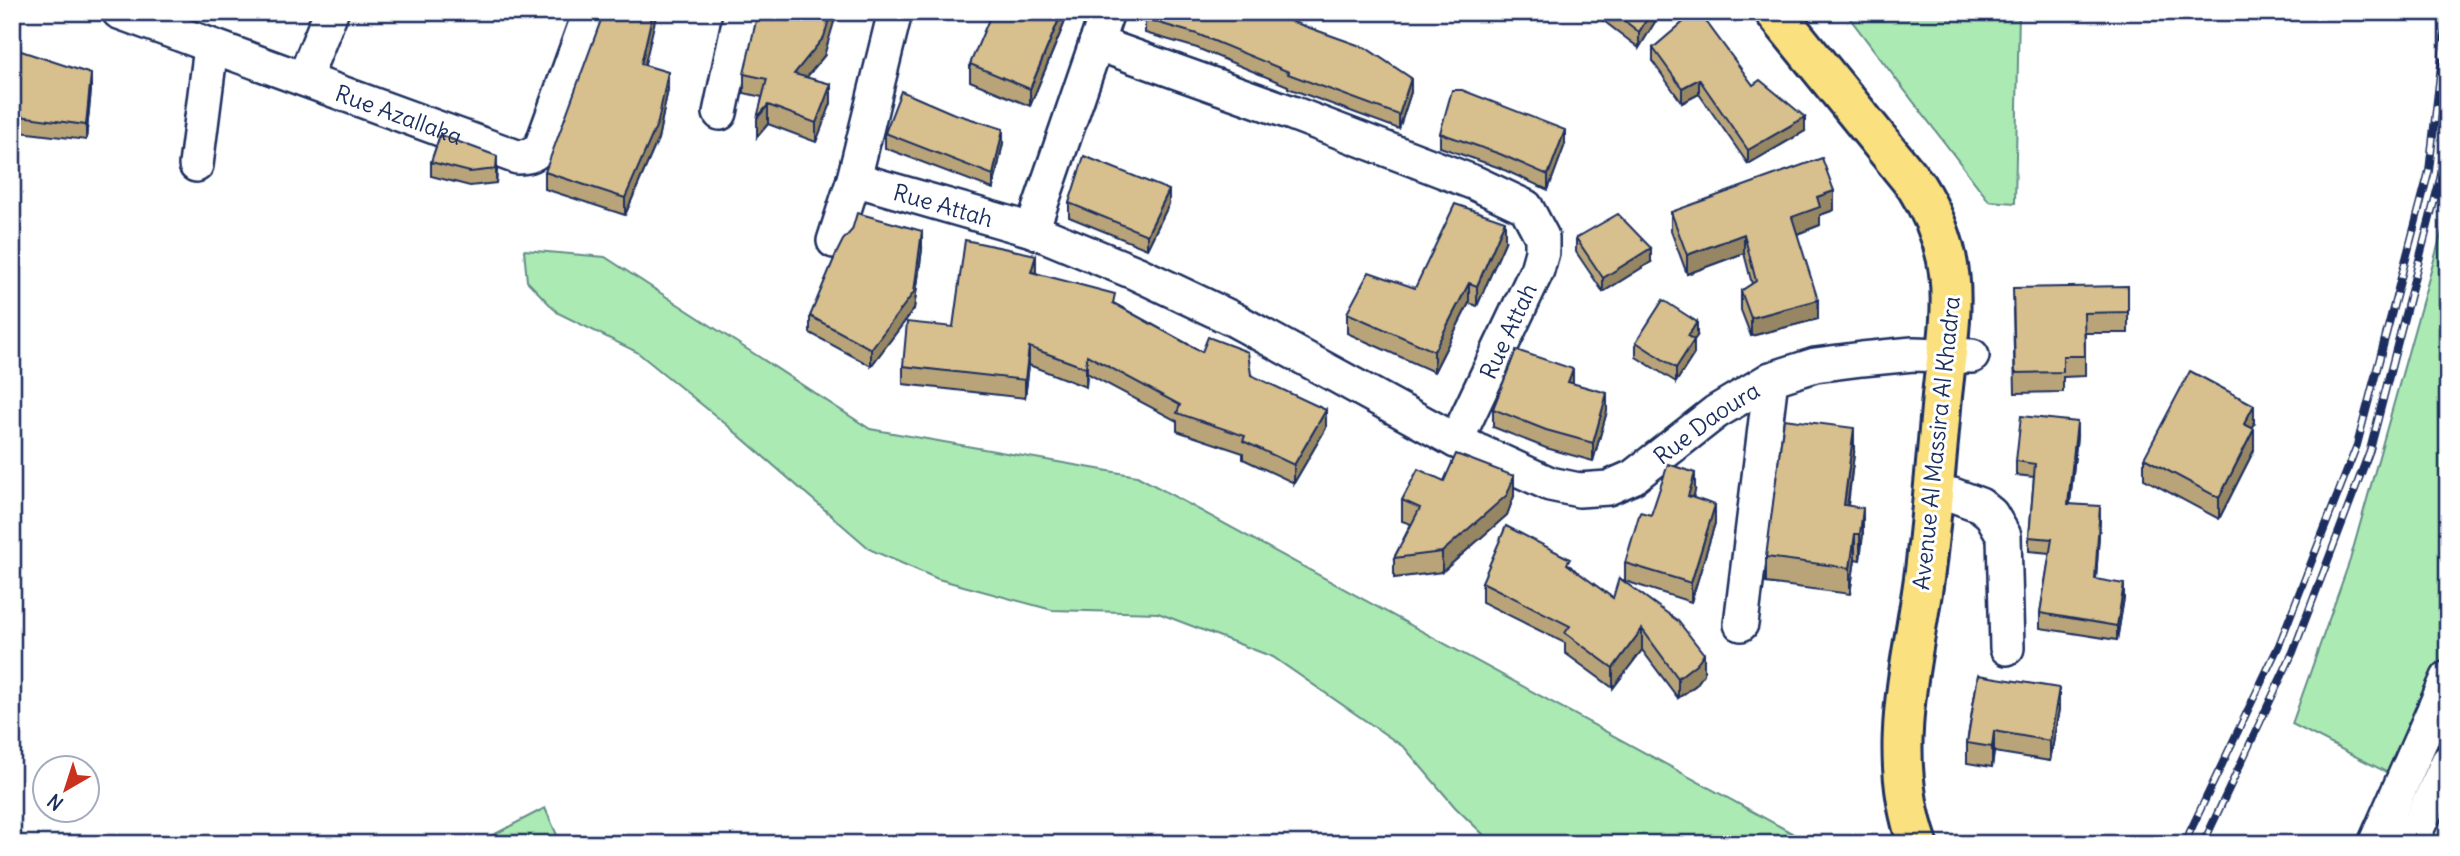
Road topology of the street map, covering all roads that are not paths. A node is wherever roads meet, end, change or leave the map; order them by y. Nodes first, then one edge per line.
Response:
1 (119, 12) edge
2 (331, 12) edge
3 (590, 12) edge
4 (741, 12) edge
5 (895, 12) edge
6 (1107, 12) edge
7 (1775, 12) edge
8 (1804, 12) edge
9 (1096, 43) junction
10 (211, 47) junction
11 (304, 79) junction
12 (720, 113) dead end
13 (196, 165) dead end
14 (853, 179) junction
15 (1032, 230) junction
16 (834, 240) dead end
17 (1959, 355) junction
18 (1771, 379) junction
19 (1456, 441) junction
20 (1953, 495) junction
21 (1741, 624) dead end
22 (2007, 648) dead end
23 (2448, 678) edge
24 (2448, 762) edge
25 (1918, 844) edge
26 (1942, 844) edge
27 (2375, 844) edge
28 (2410, 844) edge

1 - 10 street, Rue Azallaka
2 - 11 street
3 - 11 street, Rue Azallaka
4 - 12 street
5 - 14 street
6 - 9 street
7 - 17 main road, Avenue Al Massira Al Khadra
8 - 17 main road, Avenue Al Massira Al Khadra
9 - 15 street
9 - 19 street, Rue Attah
10 - 11 street, Rue Azallaka
10 - 13 street
14 - 15 street, Rue Attah
14 - 16 street
15 - 19 street, Rue Attah
17 - 18 street, Rue Daoura
17 - 20 main road, Avenue Al Massira Al Khadra
17 - 25 main road, Avenue Al Massira Al Khadra
18 - 19 street, Rue Daoura
18 - 21 street
20 - 22 street
20 - 26 main road, Avenue Al Massira Al Khadra
23 - 27 street
24 - 28 street

